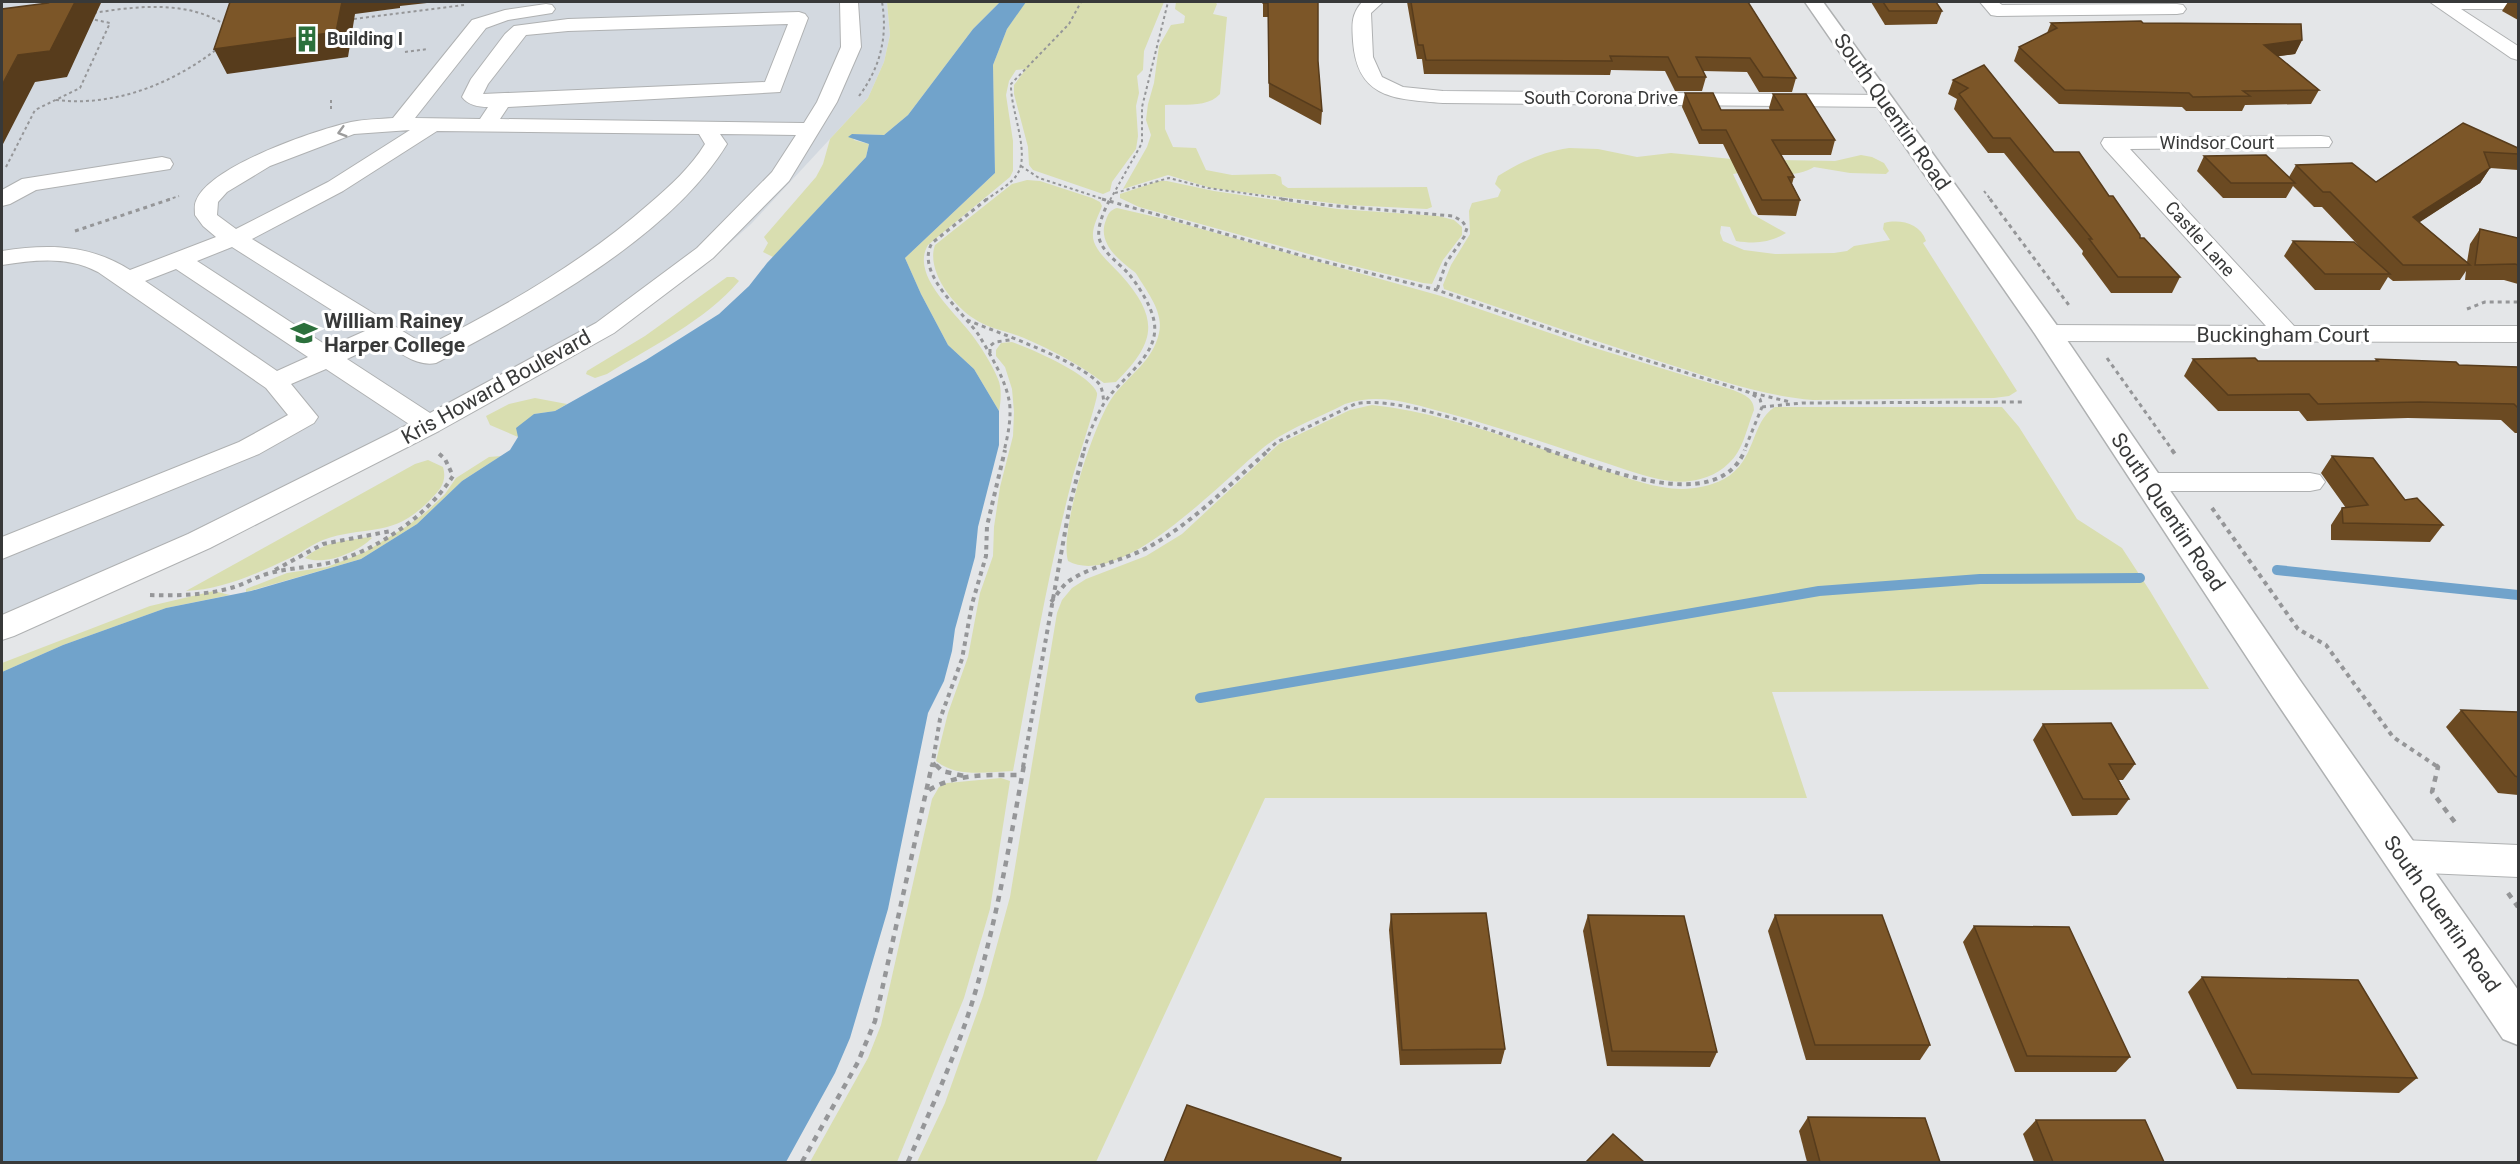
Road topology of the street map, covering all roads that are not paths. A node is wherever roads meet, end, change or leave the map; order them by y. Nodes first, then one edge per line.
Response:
1 (849, 2) edge
2 (1374, 2) edge
3 (1814, 2) edge
4 (2440, 2) edge
5 (2518, 4) edge
6 (1993, 6) edge
7 (518, 7) edge
8 (2176, 9) dead end
9 (568, 25) junction
10 (2518, 54) edge
11 (502, 101) junction
12 (1884, 101) junction
13 (399, 124) junction
14 (431, 125) junction
15 (485, 126) junction
16 (706, 129) junction
17 (810, 129) junction
18 (2321, 142) dead end
19 (2112, 143) joint
20 (5, 164) edge
21 (162, 164) dead end
22 (30, 184) junction
23 (2, 199) edge
24 (234, 238) junction
25 (2, 258) edge
26 (179, 260) junction
27 (127, 279) junction
28 (384, 333) junction
29 (2048, 333) junction
30 (2518, 334) edge
31 (2288, 335) junction
32 (329, 358) junction
33 (275, 382) junction
34 (429, 435) junction
35 (2310, 482) dead end
36 (2149, 483) junction
37 (2, 549) edge
38 (2, 628) edge
39 (2402, 856) junction
40 (2518, 861) edge
41 (2518, 1025) edge

1 - 17 street, Kris Howard Boulevard
2 - 12 street, South Corona Drive
3 - 12 main road, South Quentin Road
4 - 5 street
4 - 10 street
6 - 8 street
7 - 9 street
7 - 13 street
9 - 11 street
9 - 11 street
11 - 15 street
12 - 29 main road, South Quentin Road
13 - 14 street
13 -> 24 street
14 - 15 street
14 - 24 street
15 - 16 street
16 - 17 street
16 - 28 street
17 - 34 street, Kris Howard Boulevard
18 - 19 street, Windsor Court
19 - 31 street, Castle Lane
20 - 22 street
21 - 22 street
22 - 23 street
24 - 26 street
24 - 28 street
25 - 27 street
26 - 27 street
26 - 32 street
27 - 33 street
28 - 32 street
29 - 31 street, Buckingham Court
29 - 36 main road, South Quentin Road
30 - 31 street, Buckingham Court
32 - 33 street
32 - 34 street
33 - 37 street
34 - 38 street, Kris Howard Boulevard
35 - 36 street
36 - 39 main road, South Quentin Road
39 - 40 street
39 - 41 main road, South Quentin Road

